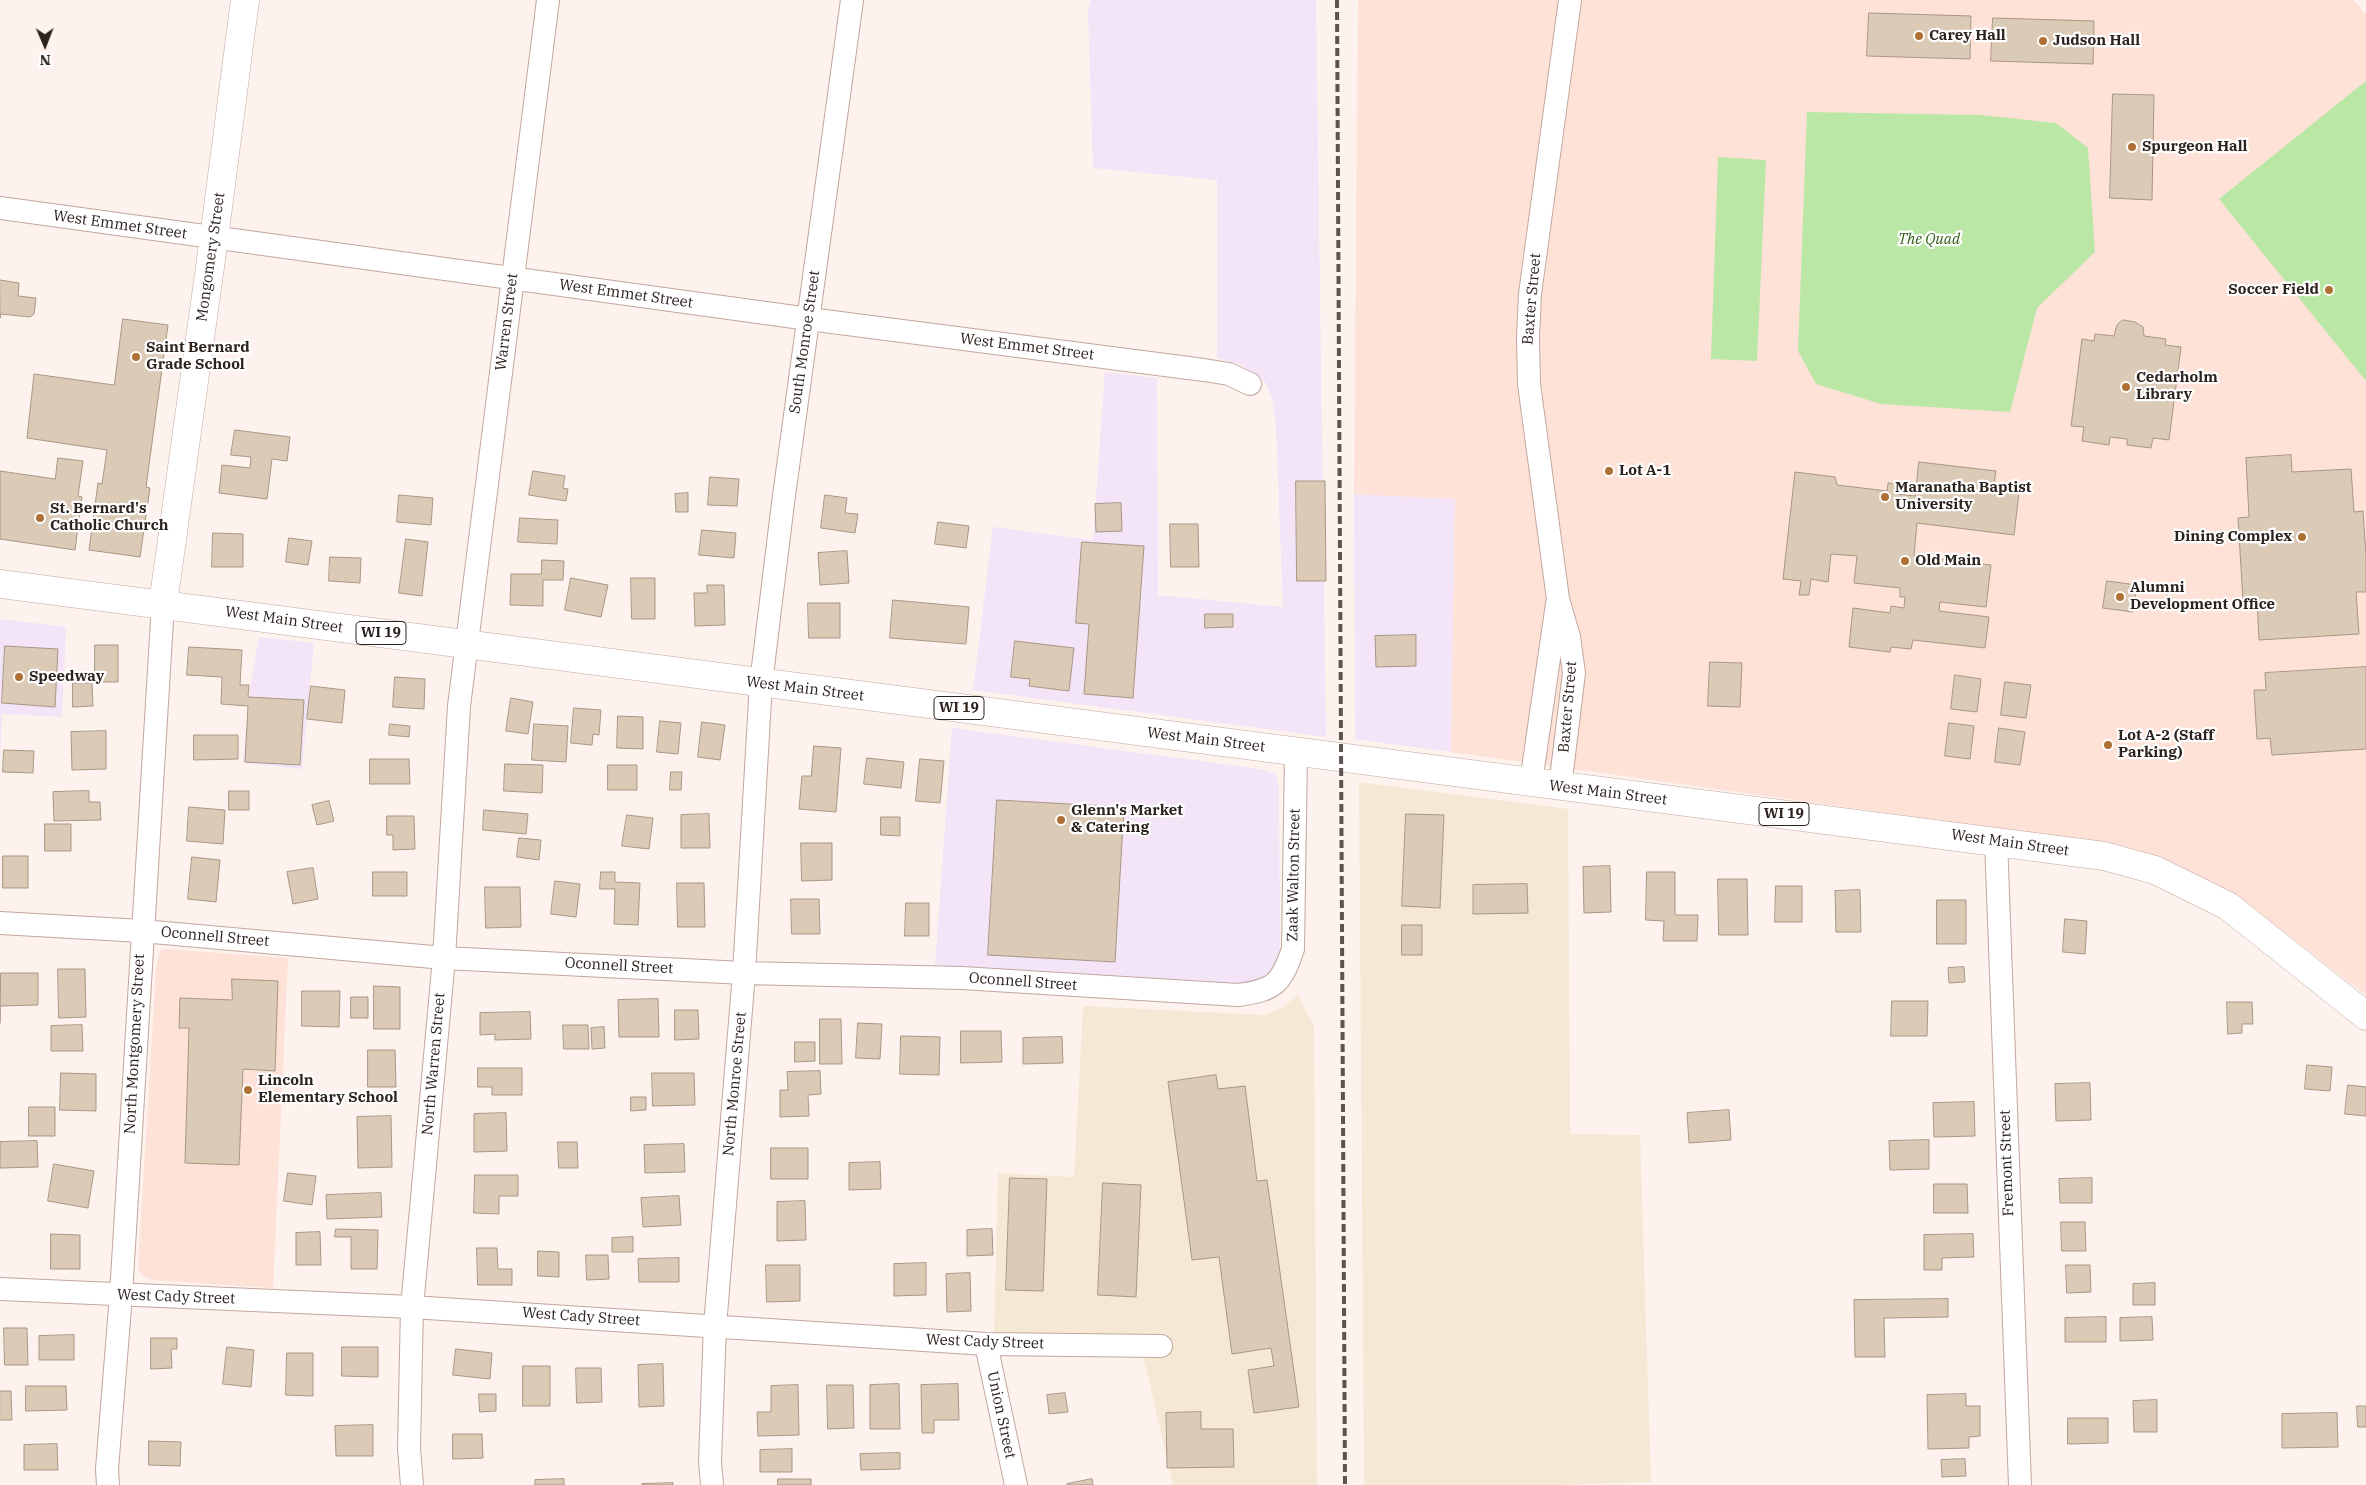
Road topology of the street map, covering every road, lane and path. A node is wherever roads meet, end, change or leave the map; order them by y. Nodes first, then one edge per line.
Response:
1 (245, 0) edge
2 (548, 0) edge
3 (852, 0) edge
4 (1570, 0) edge
5 (0, 208) edge
6 (214, 238) junction
7 (512, 279) junction
8 (809, 319) junction
9 (1250, 384) dead end
10 (0, 584) edge
11 (1558, 598) junction
12 (163, 604) junction
13 (465, 644) junction
14 (761, 683) junction
15 (1296, 752) junction
16 (1531, 782) junction
17 (1560, 787) junction
18 (1996, 840) junction
19 (0, 923) edge
20 (142, 931) junction
21 (444, 958) junction
22 (744, 973) junction
23 (1238, 995) joint
24 (2366, 1016) edge
25 (0, 1289) edge
26 (121, 1295) junction
27 (412, 1306) junction
28 (716, 1326) junction
29 (986, 1344) junction
30 (1161, 1346) dead end
31 (108, 1485) edge
32 (412, 1485) edge
33 (712, 1485) edge
34 (1016, 1485) edge
35 (2020, 1485) edge

1 - 6 main road, Mongomery Street
2 - 7 street, Warren Street
3 - 8 street, South Monroe Street
4 - 11 street, Baxter Street
5 - 6 street, West Emmet Street
6 - 7 street, West Emmet Street
6 - 12 main road, Mongomery Street
7 - 8 street, West Emmet Street
7 - 13 street, Warren Street
8 - 9 street, West Emmet Street
8 - 14 street, South Monroe Street
10 - 12 main road, West Main Street / WI 19
11 - 16 street, Baxter Street
11 - 17 street, Baxter Street
12 - 13 main road, West Main Street / WI 19
12 - 20 street, North Montgomery Street
13 - 14 main road, West Main Street / WI 19
13 - 21 street, North Warren Street
14 - 15 main road, West Main Street / WI 19
14 - 22 street, North Monroe Street
15 - 16 main road, West Main Street / WI 19
15 - 23 street, Zaak Walton Street
16 - 17 main road, West Main Street / WI 19
17 - 18 main road, West Main Street / WI 19
18 - 24 main road, West Main Street / WI 19
18 - 35 street, Fremont Street
19 - 20 street, Oconnell Street
20 - 21 street, Oconnell Street
20 - 26 street, North Montgomery Street
21 - 22 street, Oconnell Street
21 - 27 street, North Warren Street
22 - 23 street, Oconnell Street
22 - 28 street, North Monroe Street
25 - 26 street, West Cady Street
26 - 27 street, West Cady Street
26 - 31 street, North Montgomery Street
27 - 28 street, West Cady Street
27 - 32 street, North Warren Street
28 - 29 street, West Cady Street
28 - 33 street, North Monroe Street
29 - 30 street, West Cady Street
29 - 34 street, Union Street

